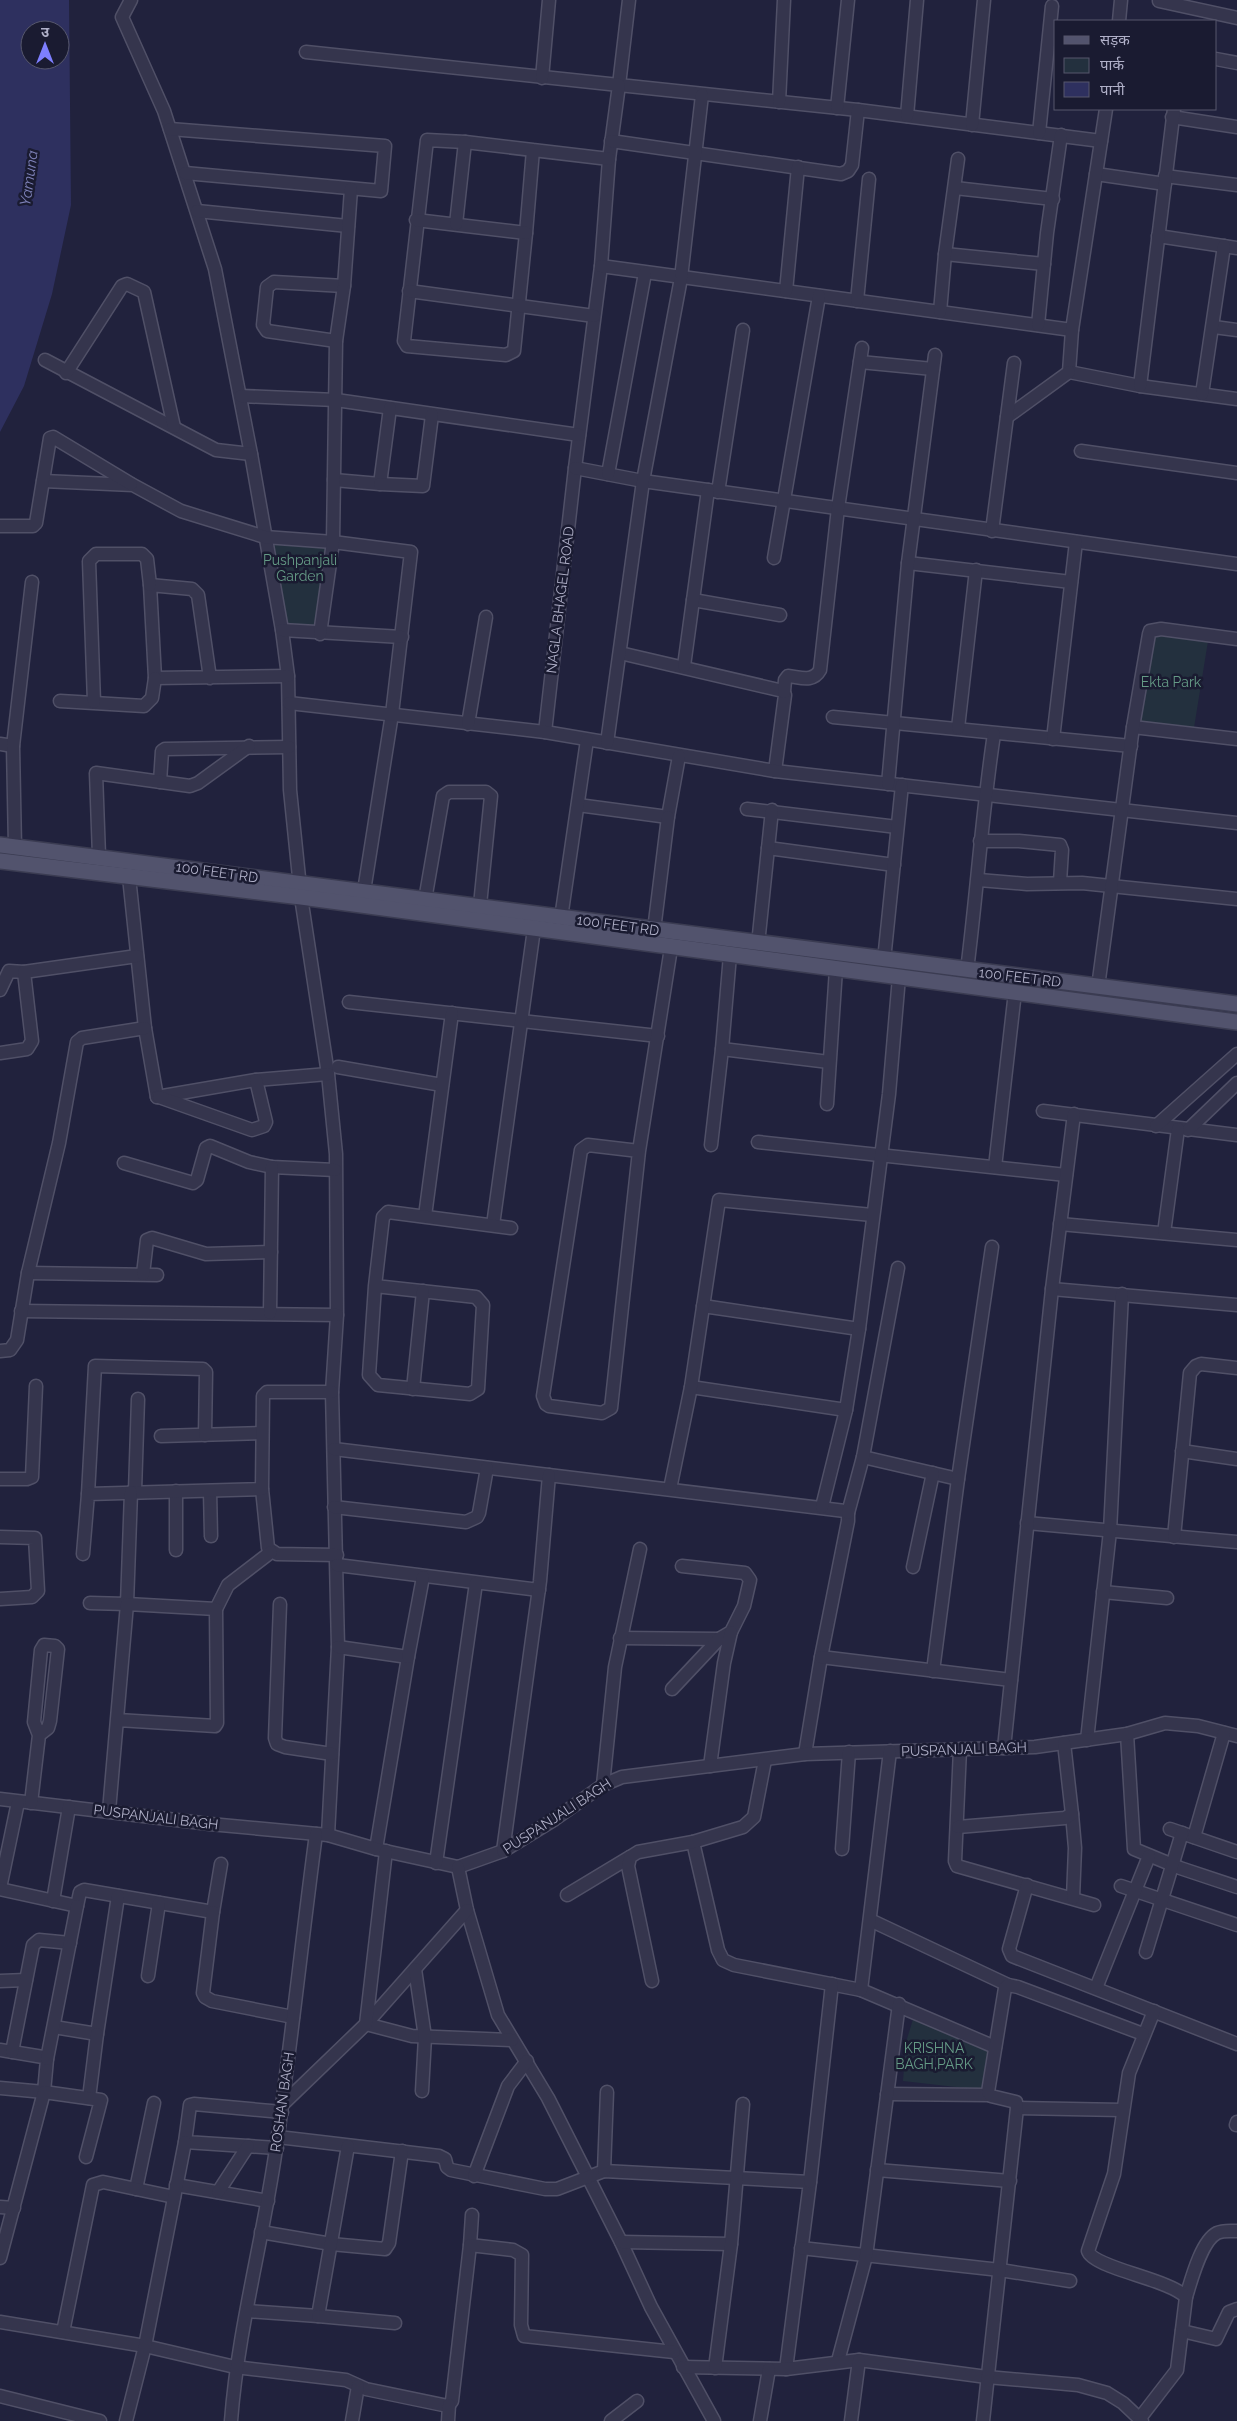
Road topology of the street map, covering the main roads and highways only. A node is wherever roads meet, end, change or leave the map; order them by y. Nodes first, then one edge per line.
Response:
1 (7, 846) edge
2 (0, 861) edge
3 (300, 890) junction
4 (560, 925) junction
5 (1237, 1004) edge
6 (1237, 1022) edge

1 - 3 main road, 100 FEET RD
2 - 3 main road
3 - 4 main road, 100 FEET RD
3 - 4 main road
4 - 5 main road, 100 FEET RD
4 - 6 main road

